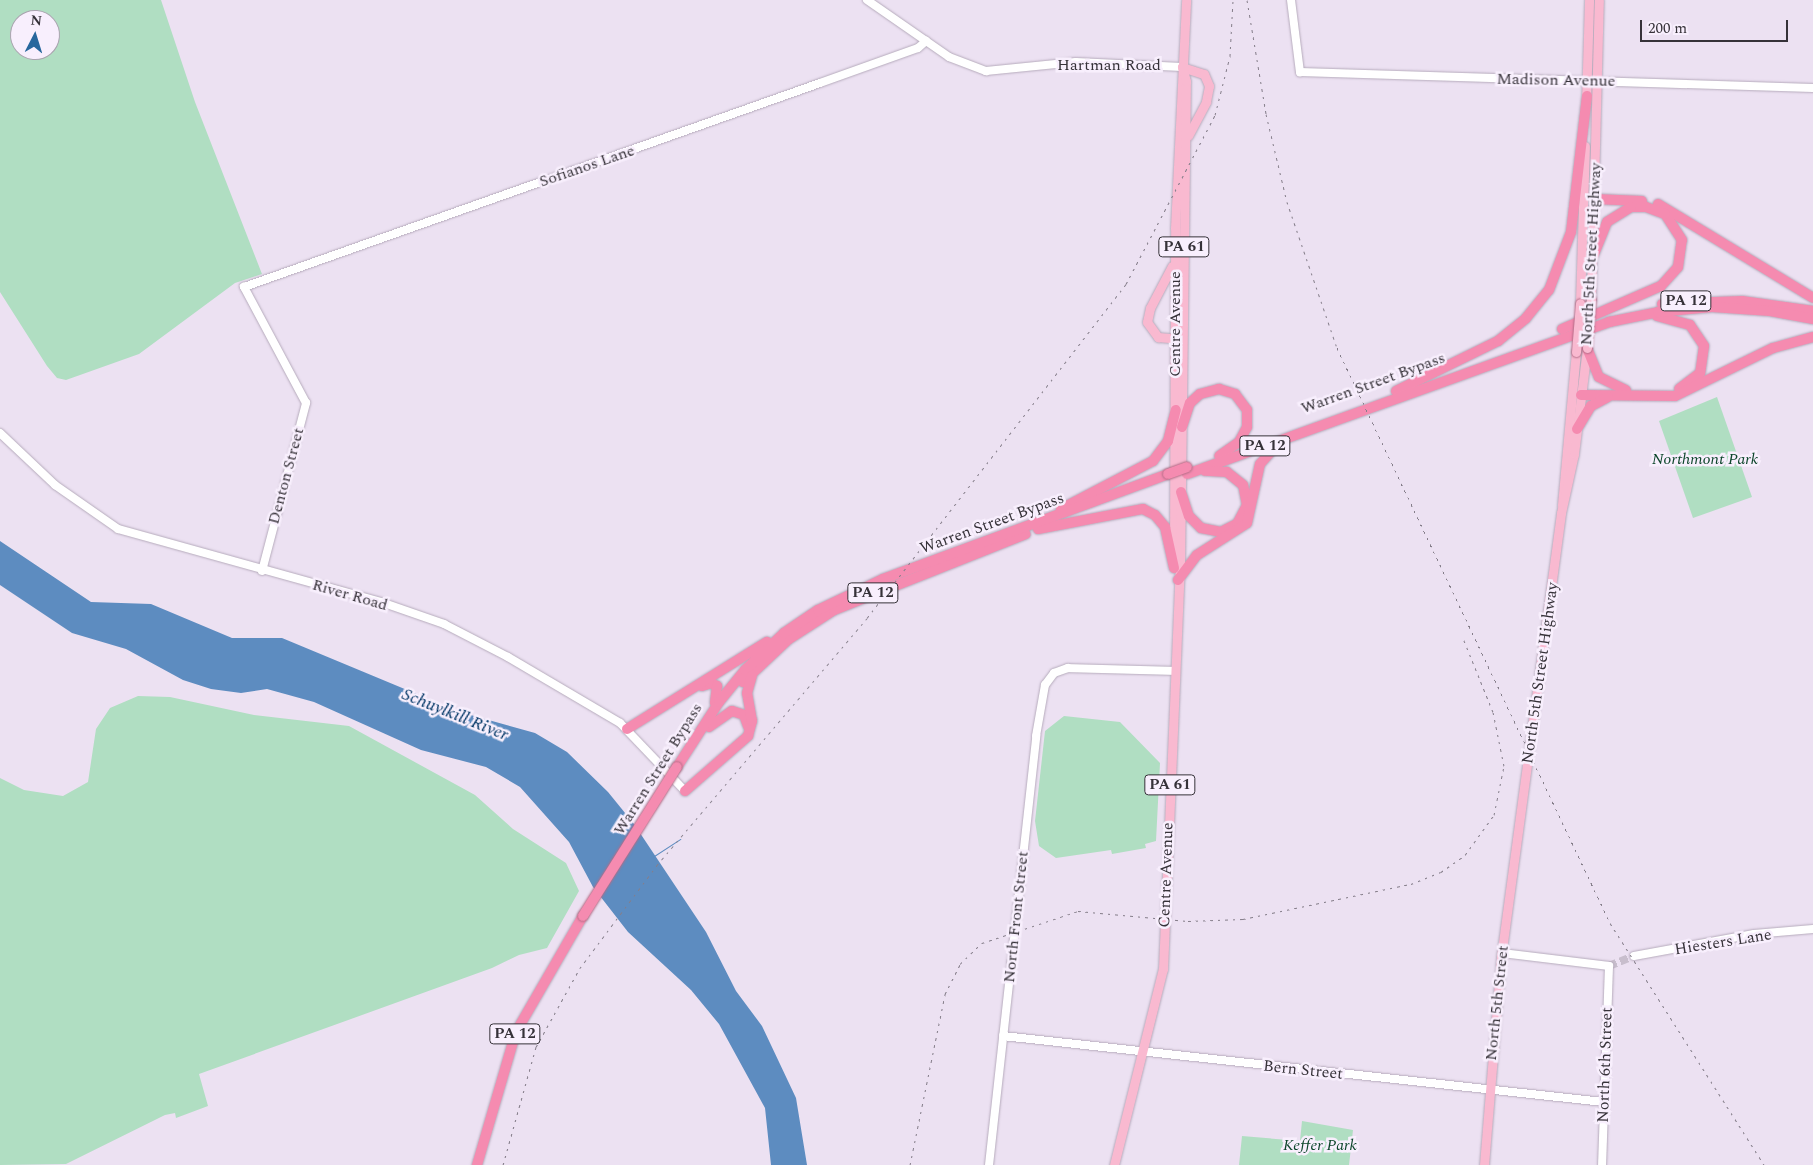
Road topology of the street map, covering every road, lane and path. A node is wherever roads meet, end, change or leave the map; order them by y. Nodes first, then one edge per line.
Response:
1 (867, 0) edge
2 (1186, 0) edge
3 (1292, 0) edge
4 (1589, 0) edge
5 (1599, 0) edge
6 (926, 41) junction
7 (1182, 67) junction
8 (1591, 81) junction
9 (1813, 88) edge
10 (1587, 96) junction
11 (1185, 148) junction
12 (1594, 200) junction
13 (1584, 204) junction
14 (1175, 256) junction
15 (1593, 257) junction
16 (1813, 298) edge
17 (1813, 311) edge
18 (1634, 316) junction
19 (1813, 319) edge
20 (1562, 329) junction
21 (1813, 337) edge
22 (1179, 339) junction
23 (1587, 348) junction
24 (293, 385) joint
25 (1626, 390) junction
26 (1396, 391) junction
27 (1578, 393) junction
28 (1611, 396) junction
29 (1176, 410) junction
30 (1182, 428) junction
31 (1577, 428) junction
32 (0, 433) edge
33 (1286, 438) junction
34 (1219, 456) junction
35 (1187, 471) junction
36 (1181, 492) junction
37 (1562, 506) junction
38 (1039, 526) junction
39 (999, 540) junction
40 (1174, 568) junction
41 (262, 570) junction
42 (1178, 580) junction
43 (796, 625) junction
44 (760, 665) junction
45 (1174, 671) junction
46 (711, 713) junction
47 (709, 727) junction
48 (627, 729) junction
49 (679, 769) junction
50 (685, 791) junction
51 (1517, 841) joint
52 (585, 918) junction
53 (1813, 929) edge
54 (1502, 953) junction
55 (1634, 956) tunnel mouth
56 (1003, 1036) junction
57 (1143, 1052) junction
58 (1488, 1090) junction
59 (1604, 1102) junction
60 (477, 1165) edge
61 (483, 1165) edge
62 (989, 1165) edge
63 (1114, 1165) edge
64 (1484, 1165) edge
65 (1602, 1165) edge

1 - 6 street, Hartman Road
2 - 7 main road, Centre Avenue / PA 61
3 - 8 street, Madison Avenue
4 - 8 main road, North 5th Street Highway
5 - 8 main road, North 5th Street Highway
6 - 7 street, Hartman Road
6 - 24 street, Sofianos Lane
7 - 11 main road, Centre Avenue / PA 61
7 - 11 main road
7 - 14 main road, Centre Avenue / PA 61
8 - 9 street, Madison Avenue
8 - 10 main road, North 5th Street Highway
8 - 12 main road, North 5th Street Highway
10 - 13 main road, North 5th Street Highway
10 - 26 highway
11 - 22 main road, Centre Avenue / PA 61
12 - 13 main road
12 - 15 main road, North 5th Street Highway
12 - 16 highway
13 - 27 main road, North 5th Street Highway, bridge
14 - 22 main road, Centre Avenue / PA 61
14 - 22 main road
15 - 20 highway
15 - 23 main road, North 5th Street Highway, bridge
17 - 20 highway, Warren Street Bypass / PA 12
18 - 19 highway, Warren Street Bypass / PA 12
18 - 25 highway
18 - 33 highway, Warren Street Bypass / PA 12
20 - 26 highway, Warren Street Bypass / PA 12
21 - 28 highway
22 - 29 main road, Centre Avenue / PA 61
22 - 30 main road, Centre Avenue / PA 61
23 - 25 highway
23 - 27 main road, North 5th Street Highway
24 - 41 street, Denton Street
25 - 27 highway
26 - 34 highway, Warren Street Bypass / PA 12
27 - 28 highway
27 - 31 main road, North 5th Street Highway
27 - 37 main road, North 5th Street Highway
28 - 31 highway
29 - 38 highway
29 - 40 main road, Centre Avenue / PA 61
30 - 34 highway
30 - 36 main road, Centre Avenue / PA 61
31 - 37 main road, North 5th Street Highway
32 - 41 street, River Road
33 - 35 highway, Warren Street Bypass / PA 12
33 - 42 highway
34 - 35 highway, Warren Street Bypass / PA 12
35 - 36 highway
35 - 38 highway, Warren Street Bypass / PA 12, bridge
36 - 42 main road, Centre Avenue / PA 61
37 - 51 main road, North 5th Street Highway
38 - 39 highway, Warren Street Bypass / PA 12
38 - 40 highway
39 - 43 highway, Warren Street Bypass / PA 12
39 - 44 highway, Warren Street Bypass / PA 12
40 - 42 main road, Centre Avenue / PA 61
41 - 48 street, River Road
42 - 45 main road, Centre Avenue / PA 61
43 - 46 highway, Warren Street Bypass / PA 12
43 - 48 highway
44 - 47 highway, Warren Street Bypass / PA 12
44 - 50 highway
45 - 56 street, North Front Street
45 - 57 main road, Centre Avenue / PA 61
46 - 48 highway
46 - 49 highway, Warren Street Bypass / PA 12
47 - 49 highway, Warren Street Bypass / PA 12
47 - 50 highway
48 - 50 street, River Road
49 - 52 highway, Warren Street Bypass / PA 12, bridge
51 - 54 main road, North 5th Street
52 - 60 highway, Warren Street Bypass / PA 12
52 - 61 highway, Warren Street Bypass / PA 12
53 - 55 street, Hiesters Lane
54 - 58 main road, North 5th Street
54 - 59 street, North 6th Street
56 - 57 street, Bern Street
56 - 62 street, North Front Street
57 - 58 street, Bern Street
57 - 63 main road, Centre Avenue / PA 61
58 - 59 street, Bern Street
58 - 64 main road, North 5th Street
59 - 65 street, North 6th Street

